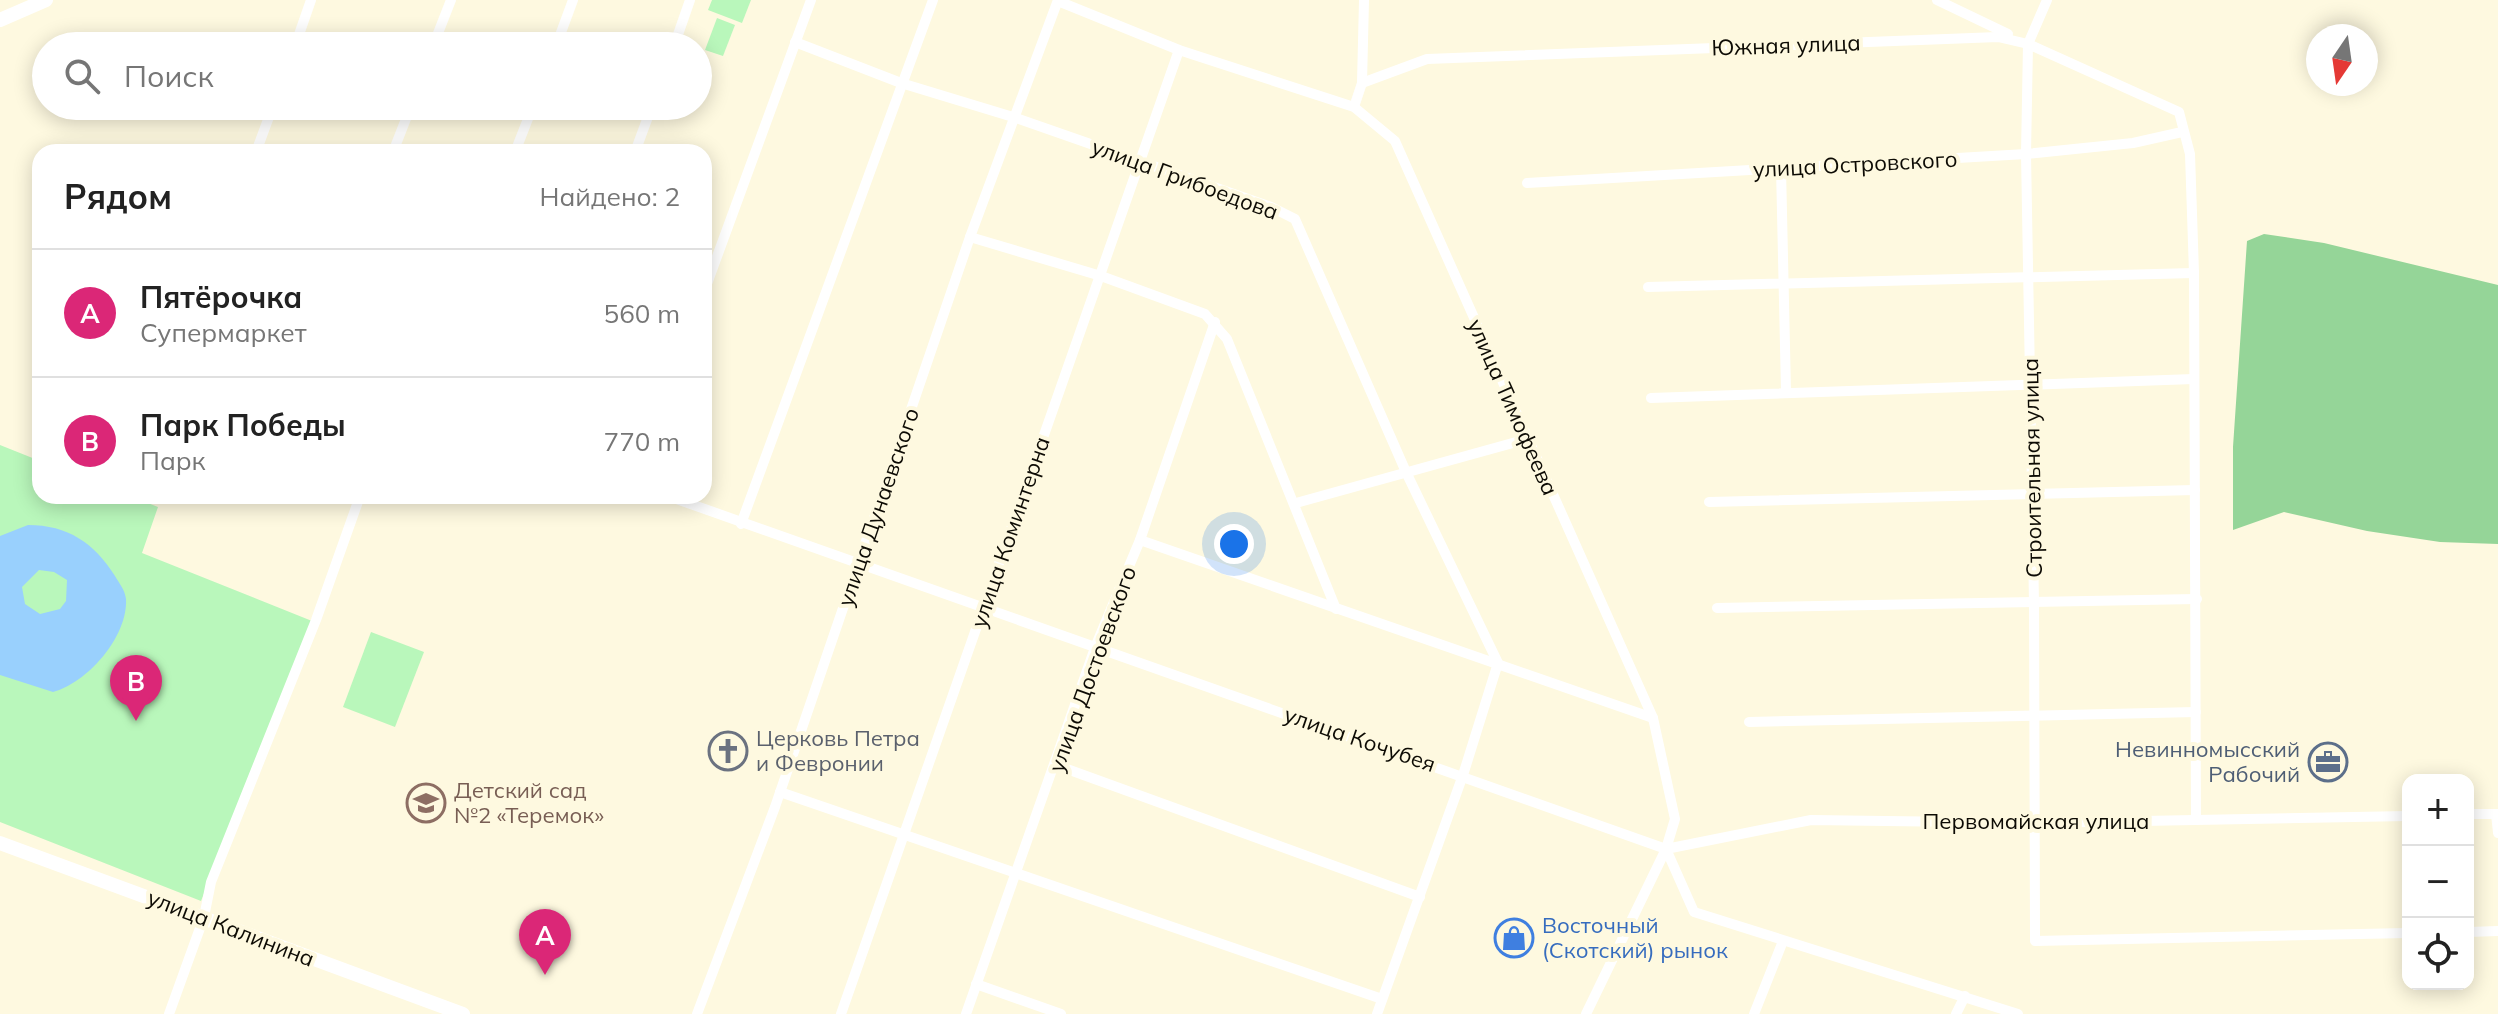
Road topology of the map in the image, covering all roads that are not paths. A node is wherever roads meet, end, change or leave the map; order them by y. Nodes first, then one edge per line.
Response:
1 (46, 0) edge
2 (311, 0) edge
3 (451, 0) edge
4 (573, 0) edge
5 (690, 0) edge
6 (811, 0) edge
7 (933, 0) edge
8 (1364, 0) edge
9 (1937, 0) edge
10 (2047, 0) edge
11 (1058, 1) edge
12 (0, 20) edge
13 (300, 32) edge
14 (438, 32) edge
15 (561, 32) edge
16 (679, 32) edge
17 (795, 42) junction
18 (2028, 44) junction
19 (1179, 50) junction
20 (901, 83) junction
21 (1362, 83) junction
22 (1354, 107) junction
23 (1013, 117) junction
24 (268, 120) edge
25 (406, 120) edge
26 (528, 120) edge
27 (647, 120) edge
28 (2182, 132) junction
29 (259, 144) edge
30 (396, 144) edge
31 (518, 144) edge
32 (638, 144) edge
33 (2026, 154) junction
34 (1138, 162) junction
35 (1781, 168) junction
36 (1527, 183) dead end
37 (970, 237) junction
38 (712, 270) edge
39 (2194, 273) junction
40 (1101, 276) junction
41 (2027, 276) junction
42 (1784, 283) junction
43 (1648, 287) dead end
44 (1215, 322) junction
45 (2194, 379) junction
46 (2030, 383) junction
47 (1786, 391) junction
48 (1651, 398) dead end
49 (1527, 439) junction
50 (1406, 472) junction
51 (2195, 490) junction
52 (2033, 495) junction
53 (1709, 502) dead end
54 (1296, 503) junction
55 (357, 504) edge
56 (689, 504) edge
57 (741, 524) junction
58 (1140, 540) junction
59 (858, 566) junction
60 (2197, 599) junction
61 (2034, 603) junction
62 (983, 607) junction
63 (1717, 608) dead end
64 (1336, 609) junction
65 (1096, 645) junction
66 (1498, 663) junction
67 (2196, 712) junction
68 (2035, 713) junction
69 (1653, 718) junction
70 (1749, 722) dead end
71 (1056, 765) junction
72 (1463, 775) junction
73 (780, 792) junction
74 (2474, 814) edge
75 (2497, 814) edge
76 (2402, 816) edge
77 (2196, 820) junction
78 (2036, 823) junction
79 (2498, 833) edge
80 (905, 834) junction
81 (0, 843) edge
82 (1666, 849) junction
83 (1017, 873) junction
84 (1420, 897) junction
85 (204, 917) junction
86 (2498, 931) edge
87 (2474, 932) edge
88 (2402, 933) edge
89 (1783, 941) junction
90 (976, 984) junction
91 (1965, 996) junction
92 (1382, 999) junction
93 (169, 1014) edge
94 (463, 1014) edge
95 (697, 1014) edge
96 (841, 1014) edge
97 (966, 1014) edge
98 (1061, 1014) edge
99 (1377, 1014) edge
100 (1586, 1014) edge
101 (1754, 1014) edge
102 (1956, 1014) edge
103 (2018, 1014) edge

1 - 12 main road
2 - 13 street
3 - 14 street
4 - 15 street
5 - 16 street
6 - 17 street
7 - 20 street
8 - 21 street
9 - 18 street
10 - 18 street, Строительная улица
11 - 19 street, улица Тимофеева
11 - 23 street, улица Дунаевского
17 - 20 street, улица Грибоедова
17 - 38 street
18 - 21 street, Южная улица
18 - 28 street, Южная улица
18 - 33 street, Строительная улица
19 - 22 street, улица Тимофеева
19 - 34 street, улица Коминтерна
20 - 23 street, улица Грибоедова
20 - 57 street
21 - 22 street
22 - 49 street, улица Тимофеева
23 - 34 street, улица Грибоедова
23 - 37 street, улица Дунаевского
24 - 29 street
25 - 30 street
26 - 31 street
27 - 32 street
28 - 33 street, улица Островского
28 - 39 street
33 - 35 street, улица Островского
33 - 41 street, Строительная улица
34 - 40 street, улица Коминтерна
34 - 50 street, улица Грибоедова
35 - 36 street, улица Островского
35 - 42 street
37 - 40 street
37 - 59 street, улица Дунаевского
39 - 41 street
39 - 45 street
40 - 44 street
40 - 62 street, улица Коминтерна
41 - 42 street
41 - 46 street, Строительная улица
42 - 43 street
42 - 47 street
44 - 54 street
44 - 58 street, улица Достоевского
45 - 46 street
45 - 51 street
46 - 47 street
46 - 52 street, Строительная улица
47 - 48 street
49 - 50 street
49 - 69 street, улица Тимофеева
50 - 54 street
50 - 66 street, улица Грибоедова
51 - 52 street
51 - 60 street
52 - 53 street
52 - 61 street, Строительная улица
54 - 64 street
55 - 85 street
56 - 57 street, улица Кочубея
57 - 59 street, улица Кочубея
58 - 64 street
58 - 65 street, улица Достоевского
59 - 62 street, улица Кочубея
59 - 73 street, улица Дунаевского
60 - 61 street
60 - 67 street
61 - 63 street
61 - 68 street, Строительная улица
62 - 65 street, улица Кочубея
62 - 80 street, улица Коминтерна
64 - 66 street
65 - 71 street, улица Достоевского
65 - 72 street, улица Кочубея
66 - 69 street
66 - 72 street
67 - 68 street
67 - 77 street
68 - 70 street
68 - 78 street, Строительная улица
69 - 82 street, улица Тимофеева
71 - 83 street, улица Достоевского
71 - 84 street
72 - 82 street, улица Кочубея
72 - 84 street
73 - 80 street
73 - 95 street, улица Дунаевского
74 - 75 street
75 - 79 street
76 - 77 street, Первомайская улица
77 - 78 street, Первомайская улица
78 - 82 street, Первомайская улица
78 - 88 street, Строительная улица
80 - 83 street
80 - 96 street, улица Коминтерна
81 - 85 main road, улица Калинина
82 - 89 street
82 - 100 street, улица Тимофеева
83 - 90 street, улица Достоевского
83 - 92 street
84 - 92 street
85 - 93 street
85 - 94 main road, улица Калинина
86 - 87 street
89 - 91 street
89 - 101 street
90 - 97 street, улица Достоевского
90 - 98 street
91 - 102 street
91 - 103 street
92 - 99 street

